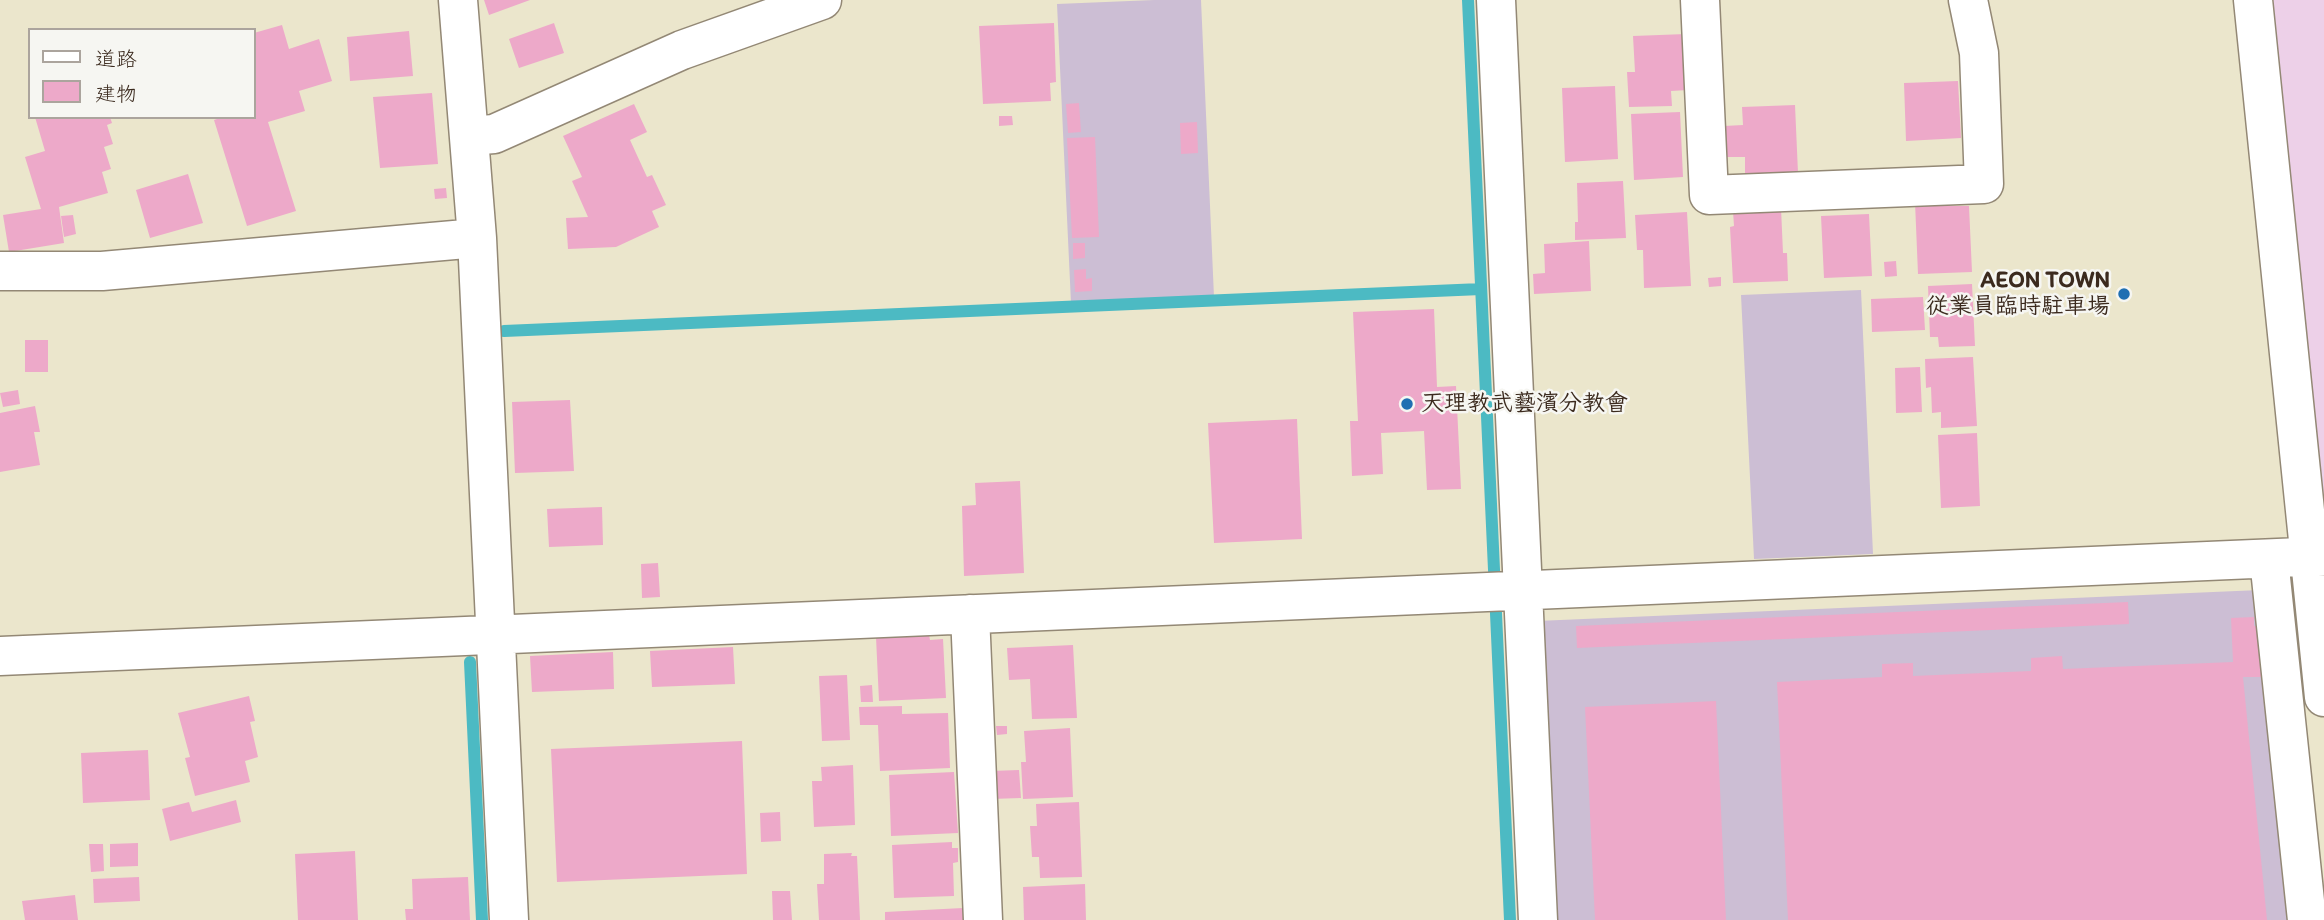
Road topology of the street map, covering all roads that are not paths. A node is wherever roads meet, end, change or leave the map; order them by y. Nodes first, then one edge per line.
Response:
1 (458, 0) edge
2 (822, 0) edge
3 (1496, 0) edge
4 (1700, 0) edge
5 (1968, 0) edge
6 (2253, 0) edge
7 (469, 136) junction
8 (477, 238) junction
9 (0, 271) edge
10 (2317, 556) edge
11 (2269, 559) junction
12 (1504, 591) junction
13 (970, 614) junction
14 (496, 635) junction
15 (0, 656) edge
16 (2324, 696) edge
17 (509, 920) edge
18 (983, 920) edge
19 (1538, 920) edge
20 (2307, 920) edge

1 - 7 street
2 - 7 street
3 - 12 street
4 - 5 street
6 - 10 street
7 - 8 street
8 - 9 street
8 - 14 street
10 - 11 street
10 - 16 street
11 - 12 street
11 - 20 street
12 - 13 street
12 - 19 street
13 - 14 street
13 - 18 street
14 - 15 street
14 - 17 street

